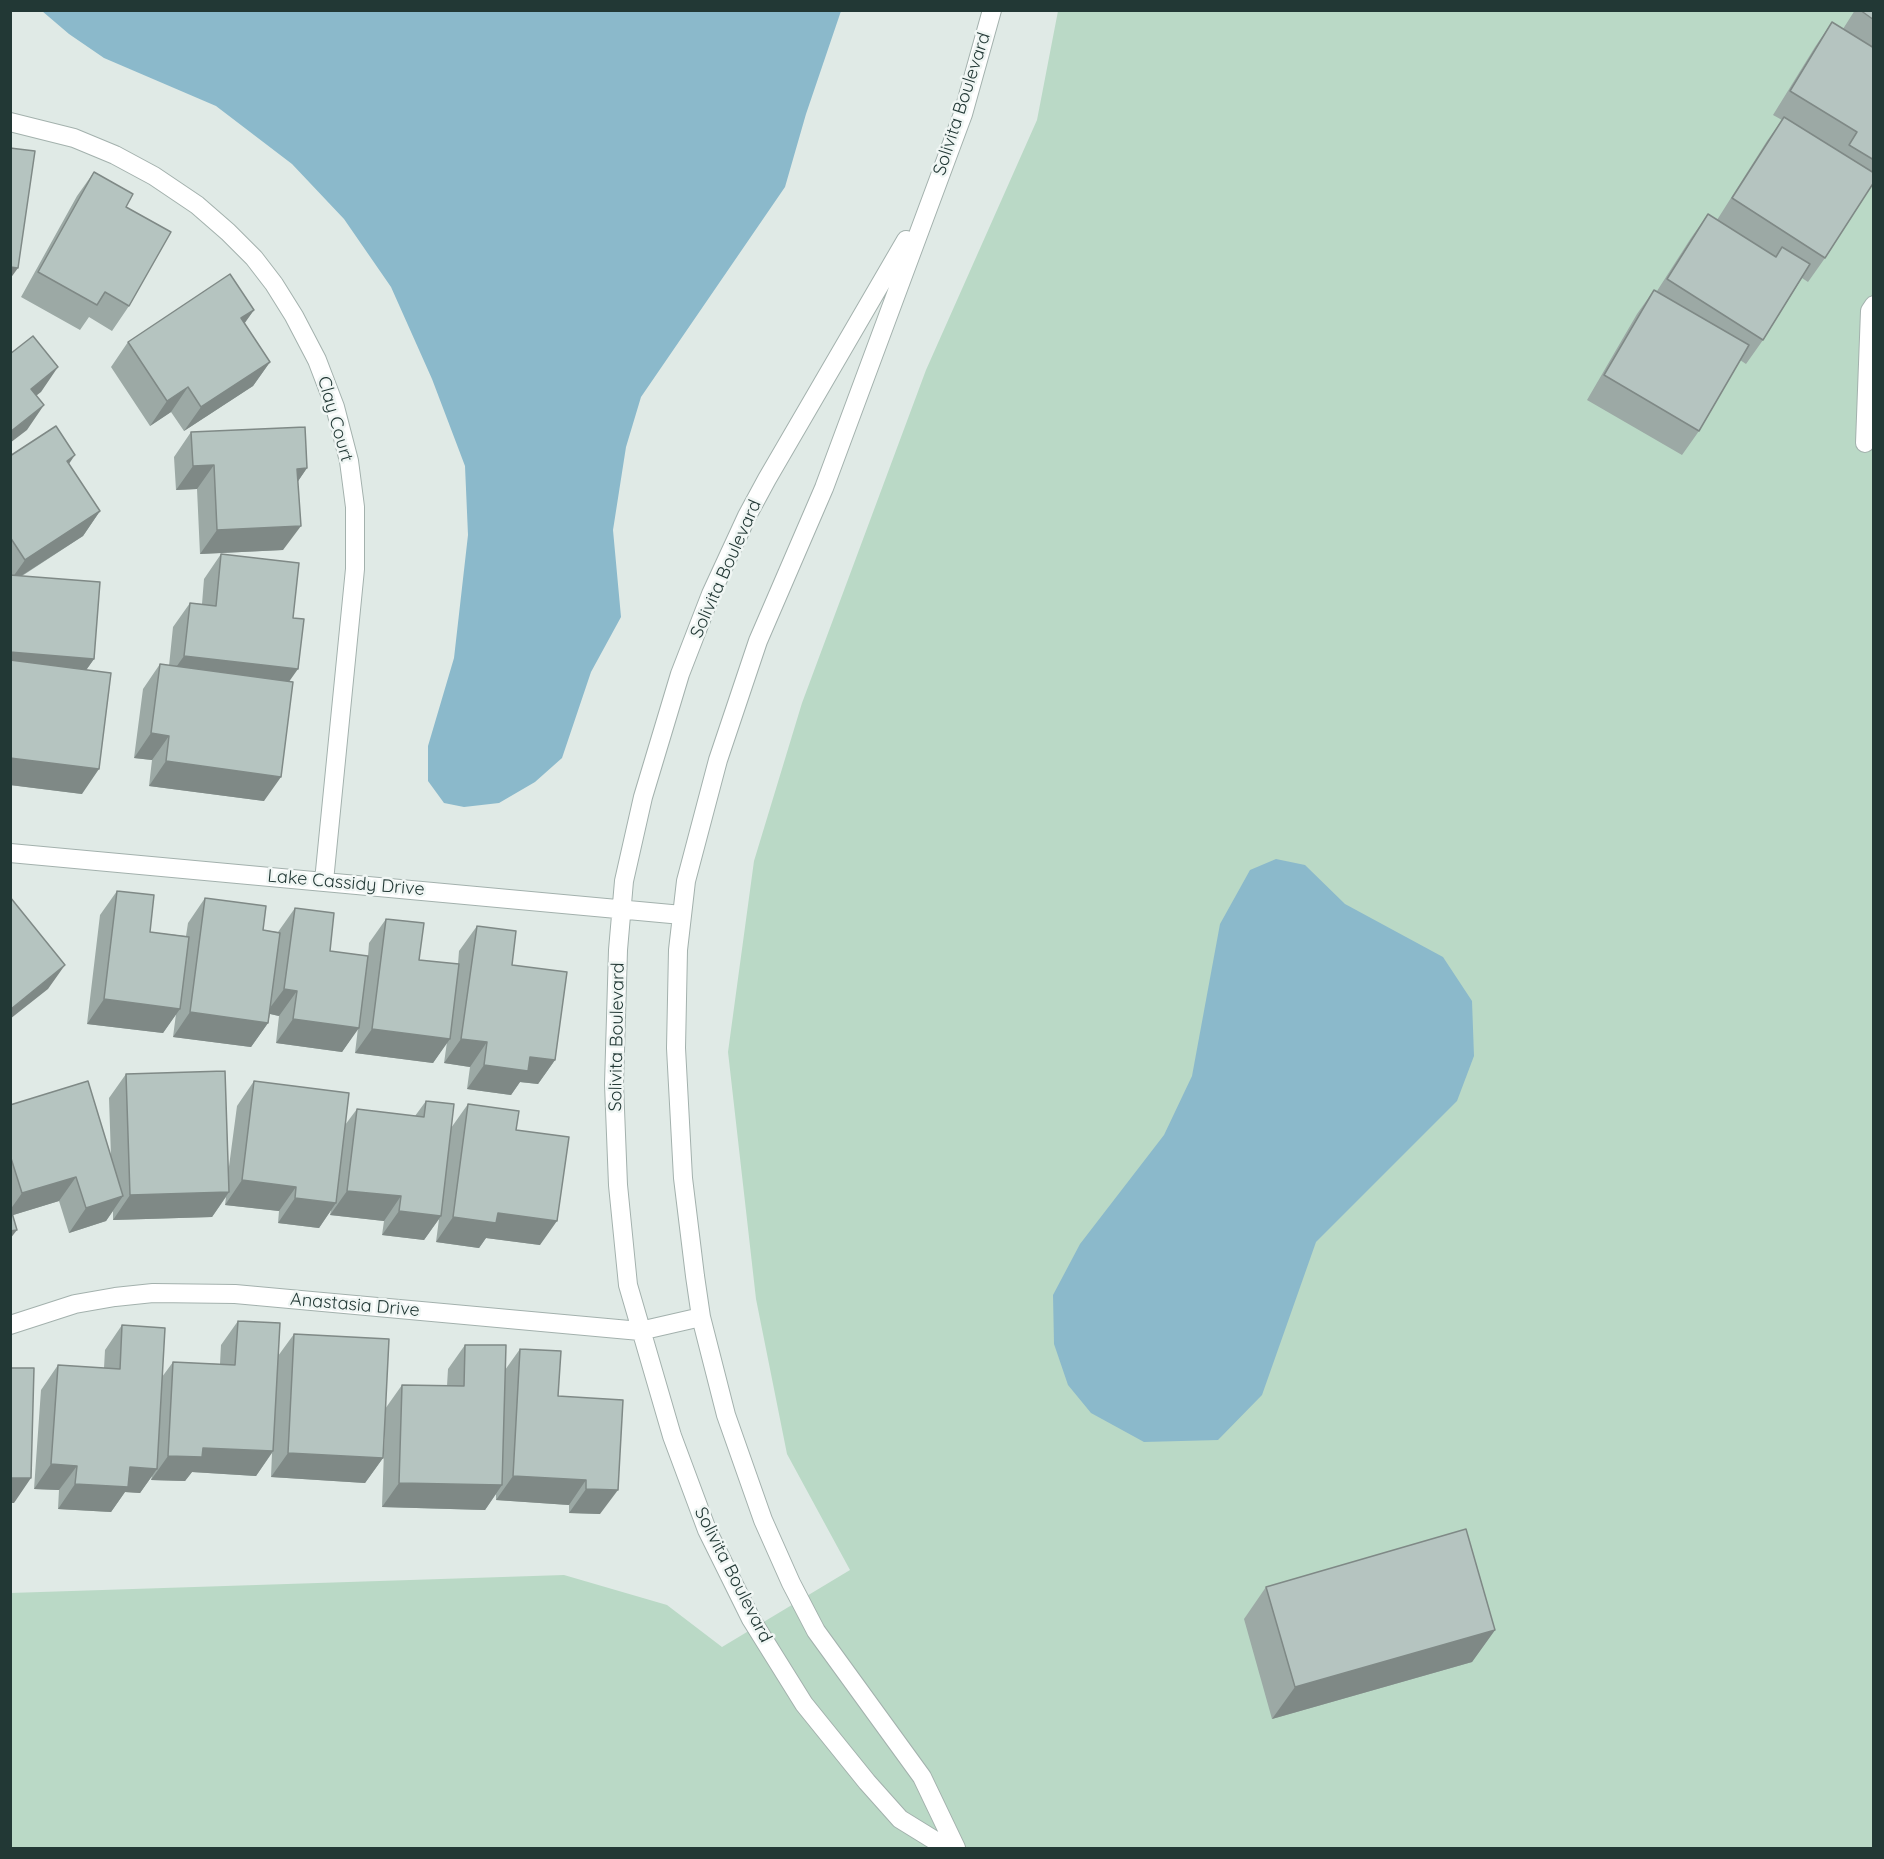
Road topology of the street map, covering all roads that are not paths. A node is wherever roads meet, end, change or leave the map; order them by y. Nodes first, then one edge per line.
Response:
1 (992, 10) edge
2 (10, 122) edge
3 (931, 197) junction
4 (1874, 305) edge
5 (1865, 444) dead end
6 (10, 853) edge
7 (324, 881) junction
8 (621, 909) junction
9 (682, 915) junction
10 (702, 1317) junction
11 (10, 1325) edge
12 (640, 1330) junction
13 (947, 1848) edge
14 (956, 1848) edge

1 - 3 street, Solivita Boulevard
2 - 7 street, Clay Court
3 - 8 street, Solivita Boulevard
3 - 9 street, Solivita Boulevard
4 - 5 street
6 - 7 street, Lake Cassidy Drive
7 - 8 street, Lake Cassidy Drive
8 - 9 street, Lake Cassidy Drive
8 - 12 street, Solivita Boulevard
9 - 10 street, Solivita Boulevard
10 - 12 street, Anastasia Drive
10 - 14 street, Solivita Boulevard
11 - 12 street, Anastasia Drive
12 - 13 street, Solivita Boulevard

